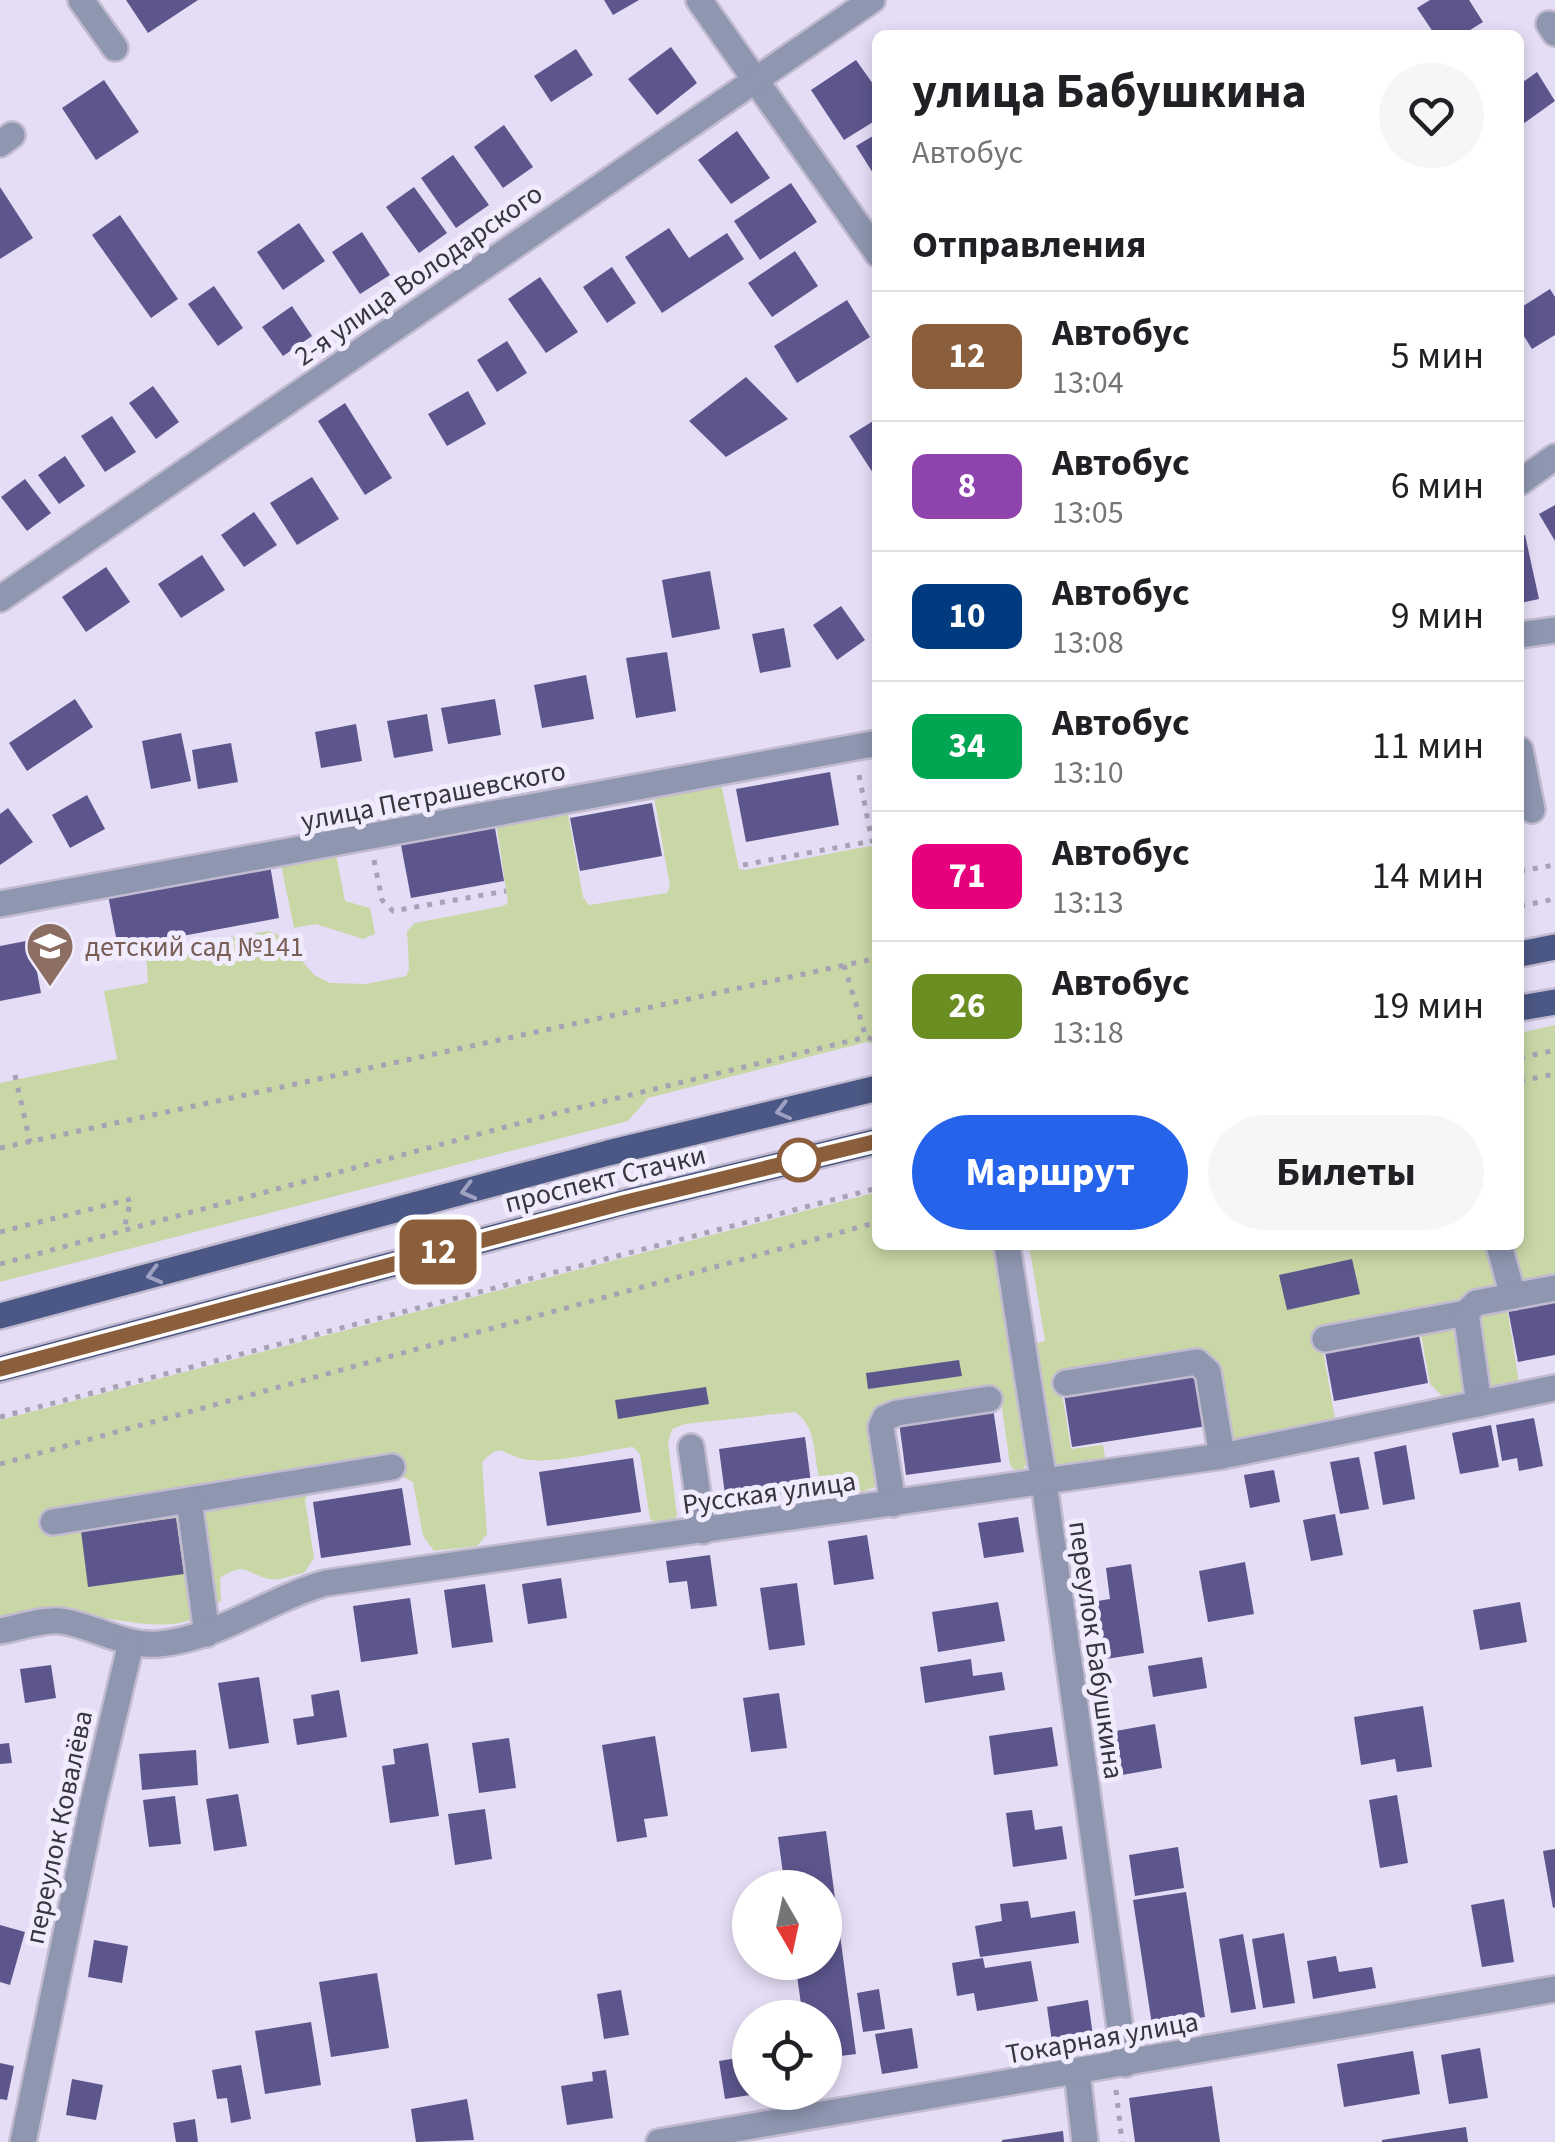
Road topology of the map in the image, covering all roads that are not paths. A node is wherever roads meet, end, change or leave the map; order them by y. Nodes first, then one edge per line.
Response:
1 (81, 0) edge
2 (699, 0) edge
3 (872, 0) edge
4 (115, 48) dead end
5 (752, 80) junction
6 (872, 246) edge
7 (1555, 457) edge
8 (1524, 479) edge
9 (0, 599) edge
10 (1555, 630) edge
11 (1524, 634) edge
12 (866, 745) edge
13 (1524, 770) edge
14 (1532, 810) dead end
15 (0, 904) edge
16 (1555, 948) edge
17 (1524, 953) edge
18 (1555, 1002) edge
19 (1524, 1007) edge
20 (872, 1089) edge
21 (872, 1142) edge
22 (1008, 1250) edge
23 (1500, 1250) edge
24 (1555, 1288) edge
25 (1513, 1296) junction
26 (1466, 1313) junction
27 (0, 1316) edge
28 (1325, 1339) dead end
29 (0, 1369) edge
30 (1066, 1383) dead end
31 (1555, 1388) edge
32 (989, 1398) dead end
33 (1479, 1404) junction
34 (691, 1447) dead end
35 (1222, 1456) junction
36 (392, 1467) dead end
37 (1044, 1483) junction
38 (189, 1500) junction
39 (893, 1504) junction
40 (53, 1522) dead end
41 (704, 1531) junction
42 (0, 1631) edge
43 (208, 1634) junction
44 (131, 1643) junction
45 (1555, 1989) edge
46 (1119, 2065) junction
47 (1077, 2072) junction
48 (23, 2142) edge
49 (659, 2142) edge
50 (1085, 2142) edge

1 - 4 street
2 - 5 street
3 - 5 street, 2-я улица Володарского
5 - 6 street
5 - 9 street, 2-я улица Володарского
7 - 8 street
10 - 11 street
12 - 15 street, улица Петрашевского
13 - 14 street
16 - 17 main road
18 - 19 main road
20 -> 27 main road, проспект Стачки
21 - 29 main road, проспект Стачки
22 - 37 street, переулок Бабушкина
23 - 25 street
24 - 25 street
25 - 26 street
26 - 28 street
26 - 33 street
30 - 35 street
31 - 33 street, Русская улица
32 - 39 street
33 - 35 street, Русская улица
34 - 41 street
35 - 37 street, Русская улица
36 - 38 street
37 - 39 street, Русская улица
37 - 46 street, переулок Бабушкина
38 - 40 street
38 - 43 street
39 - 41 street, Русская улица
41 - 43 street, Русская улица
42 - 44 street, Русская улица
43 - 44 street, Русская улица
44 - 48 street, переулок Ковалёва
45 - 46 street, Токарная улица
46 - 47 street, Токарная улица
47 - 49 street, Токарная улица
47 - 50 street

